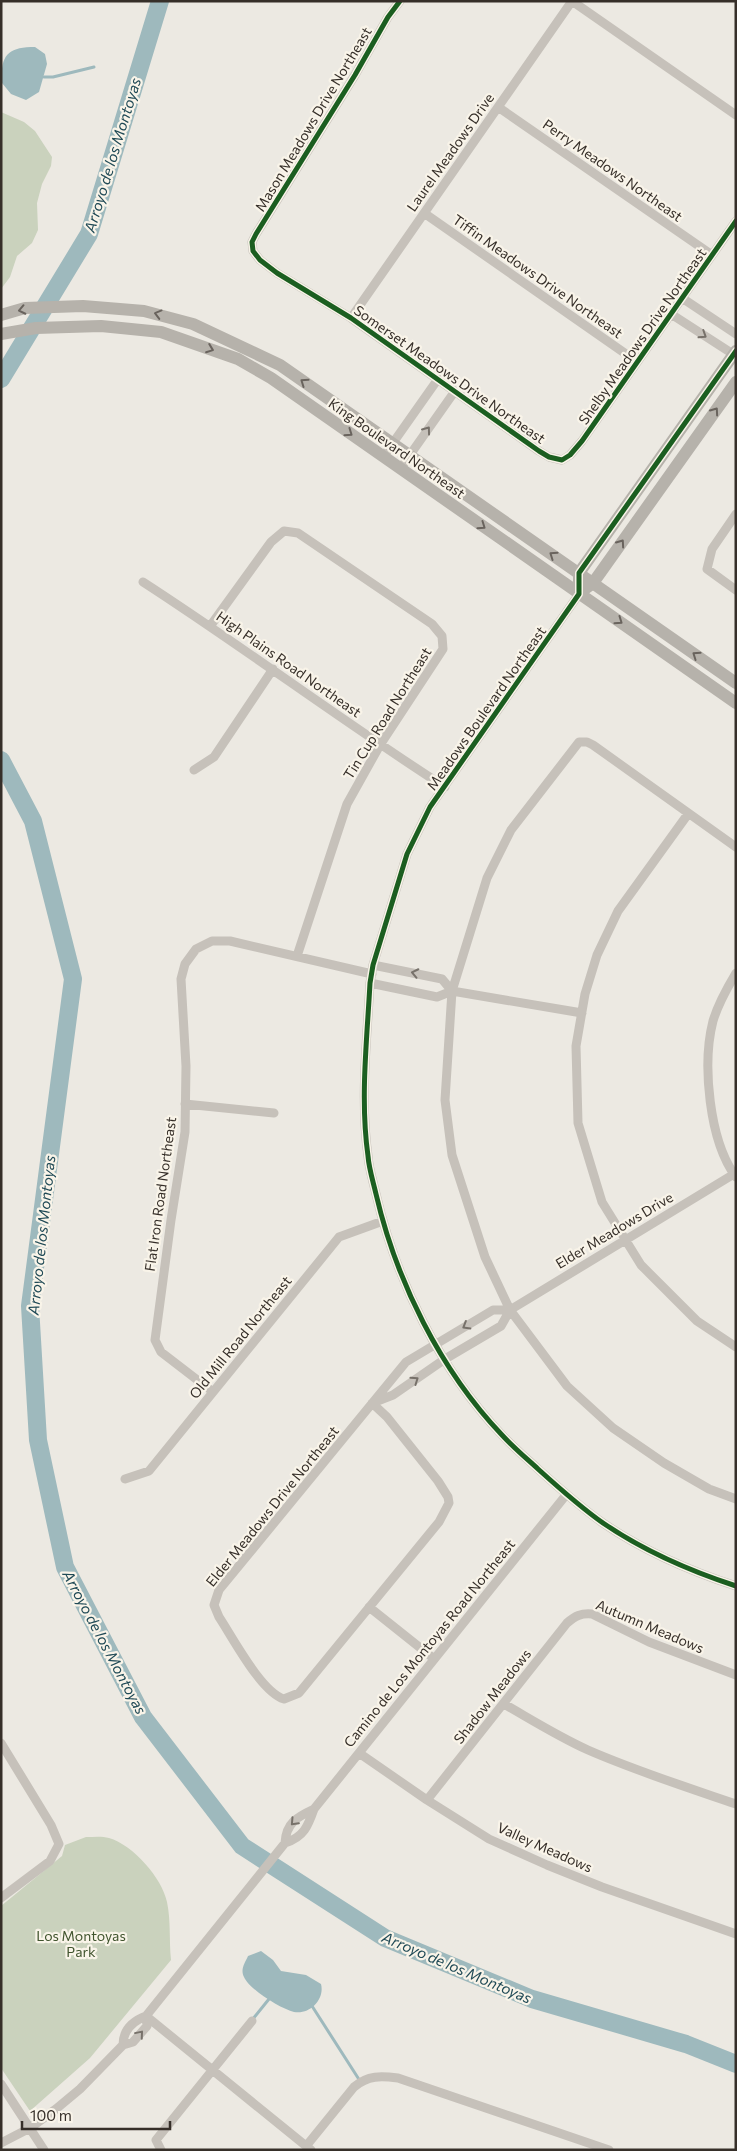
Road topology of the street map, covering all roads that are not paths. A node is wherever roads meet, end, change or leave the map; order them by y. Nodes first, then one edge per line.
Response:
1 (400, 1) edge
2 (572, 1) edge
3 (498, 107) junction
4 (736, 115) edge
5 (424, 213) junction
6 (736, 221) edge
7 (253, 251) joint
8 (712, 255) junction
9 (682, 298) junction
10 (671, 314) junction
11 (1, 315) edge
12 (350, 318) junction
13 (1, 334) edge
14 (736, 334) edge
15 (735, 354) edge
16 (636, 361) junction
17 (438, 379) junction
18 (736, 382) edge
19 (455, 391) junction
20 (392, 444) junction
21 (409, 456) junction
22 (383, 457) junction
23 (562, 460) joint
24 (400, 469) junction
25 (736, 514) edge
26 (579, 573) junction
27 (143, 582) dead end
28 (593, 583) junction
29 (736, 590) edge
30 (579, 594) junction
31 (211, 625) junction
32 (273, 669) junction
33 (736, 683) edge
34 (736, 703) edge
35 (380, 745) junction
36 (194, 770) dead end
37 (445, 786) junction
38 (688, 814) junction
39 (736, 847) edge
40 (297, 956) junction
41 (736, 973) edge
42 (372, 974) junction
43 (452, 990) junction
44 (582, 1013) junction
45 (185, 1104) junction
46 (274, 1113) dead end
47 (735, 1176) edge
48 (383, 1220) junction
49 (624, 1239) junction
50 (510, 1310) junction
51 (436, 1344) junction
52 (736, 1347) edge
53 (445, 1359) junction
54 (213, 1392) junction
55 (372, 1403) junction
56 (125, 1478) dead end
57 (566, 1495) junction
58 (736, 1499) edge
59 (736, 1586) edge
60 (369, 1607) junction
61 (583, 1613) joint
62 (433, 1658) junction
63 (736, 1674) edge
64 (504, 1704) junction
65 (1, 1743) edge
66 (359, 1753) junction
67 (426, 1800) junction
68 (736, 1804) edge
69 (314, 1809) junction
70 (283, 1845) junction
71 (1, 1898) edge
72 (736, 1934) edge
73 (146, 2016) junction
74 (252, 2021) dead end
75 (212, 2069) junction
76 (1, 2084) edge
77 (30, 2128) junction
78 (1, 2143) edge
79 (309, 2148) edge
80 (44, 2150) edge
81 (161, 2150) edge
82 (609, 2150) edge

1 - 7 street, Mason Meadows Drive Northeast
2 - 3 street, Laurel Meadows Drive
2 - 4 street
3 - 5 street, Laurel Meadows Drive
3 - 8 street, Perry Meadows Northeast
5 - 12 street, Laurel Meadows Drive
5 - 16 street, Tiffin Meadows Drive Northeast
6 - 8 street, Shelby Meadows Drive Northeast
7 - 12 street, Somerset Meadows Drive Northeast
8 - 9 street, Shelby Meadows Drive Northeast
9 - 10 street, Shelby Meadows Drive Northeast
9 - 14 street
10 -> 15 street
10 - 16 street, Shelby Meadows Drive Northeast
20 -> 11 street, King Boulevard Northeast
12 - 17 street, Somerset Meadows Drive Northeast
13 -> 22 street, King Boulevard Northeast
15 - 26 street
16 - 23 street, Shelby Meadows Drive Northeast
17 - 19 street, Somerset Meadows Drive Northeast
17 - 20 street
28 -> 18 street
21 -> 19 street
19 - 23 street, Somerset Meadows Drive Northeast
20 - 21 street, King Boulevard Northeast
20 - 22 street
21 - 24 street
26 -> 21 street, King Boulevard Northeast
22 - 24 street, King Boulevard Northeast
24 -> 30 street, King Boulevard Northeast
25 - 29 street
26 - 28 street, King Boulevard Northeast
26 - 30 street
27 - 31 street, High Plains Road Northeast
28 - 30 street
33 -> 28 street, King Boulevard Northeast
30 -> 34 street, King Boulevard Northeast
30 - 37 street, Meadows Boulevard Northeast
31 - 32 street, High Plains Road Northeast
31 - 35 street, Tin Cup Road Northeast
32 - 35 street, High Plains Road Northeast
32 - 36 street
35 - 37 street, High Plains Road Northeast
35 - 40 street, Tin Cup Road Northeast
37 - 42 street, Meadows Boulevard Northeast
38 - 39 street
38 - 43 street
38 - 44 street
40 - 42 street, Flat Iron Road Northeast
40 - 45 street, Flat Iron Road Northeast
41 - 47 street
43 -> 42 street
42 - 43 street
42 - 48 street, Meadows Boulevard Northeast
43 - 44 street
43 - 50 street
44 - 49 street
45 - 46 street
45 - 54 street, Flat Iron Road Northeast
47 - 49 street, Elder Meadows Drive
48 - 51 street, Meadows Boulevard Northeast
48 - 54 street, Old Mill Road Northeast
49 - 50 street, Elder Meadows Drive
49 - 52 street
50 -> 51 street, Elder Meadows Drive Northeast
50 - 53 street, Elder Meadows Drive Northeast
50 - 58 street
51 - 53 street, Meadows Boulevard Northeast
51 - 55 street, Elder Meadows Drive Northeast
55 -> 53 street, Elder Meadows Drive Northeast
53 - 57 street, Meadows Boulevard Northeast
54 - 56 street, Old Mill Road Northeast
55 - 60 street
55 - 60 street, Elder Meadows Drive Northeast
57 - 59 street, Meadows Boulevard Northeast
57 - 62 street, Camino de Los Montoyas Road Northeast
60 - 62 street
61 - 63 street, Autumn Meadows
61 - 64 street, Shadow Meadows
62 - 66 street, Camino de Los Montoyas Road Northeast
64 - 67 street, Shadow Meadows
64 - 68 street
65 - 71 street
66 - 67 street, Valley Meadows
66 - 69 street, Camino de Los Montoyas Road Northeast
67 - 72 street, Valley Meadows
69 - 70 street, Camino de Los Montoyas Road Northeast
69 -> 70 street, Camino de Los Montoyas Road Northeast
70 - 73 street, Camino de Los Montoyas Road Northeast
73 - 75 street
73 - 77 street, Camino de Los Montoyas Road Northeast
74 - 75 street
75 - 79 street
75 - 81 street
76 - 77 street
77 - 78 street, Camino de Los Montoyas Road Northeast
77 - 80 street
79 - 82 street

